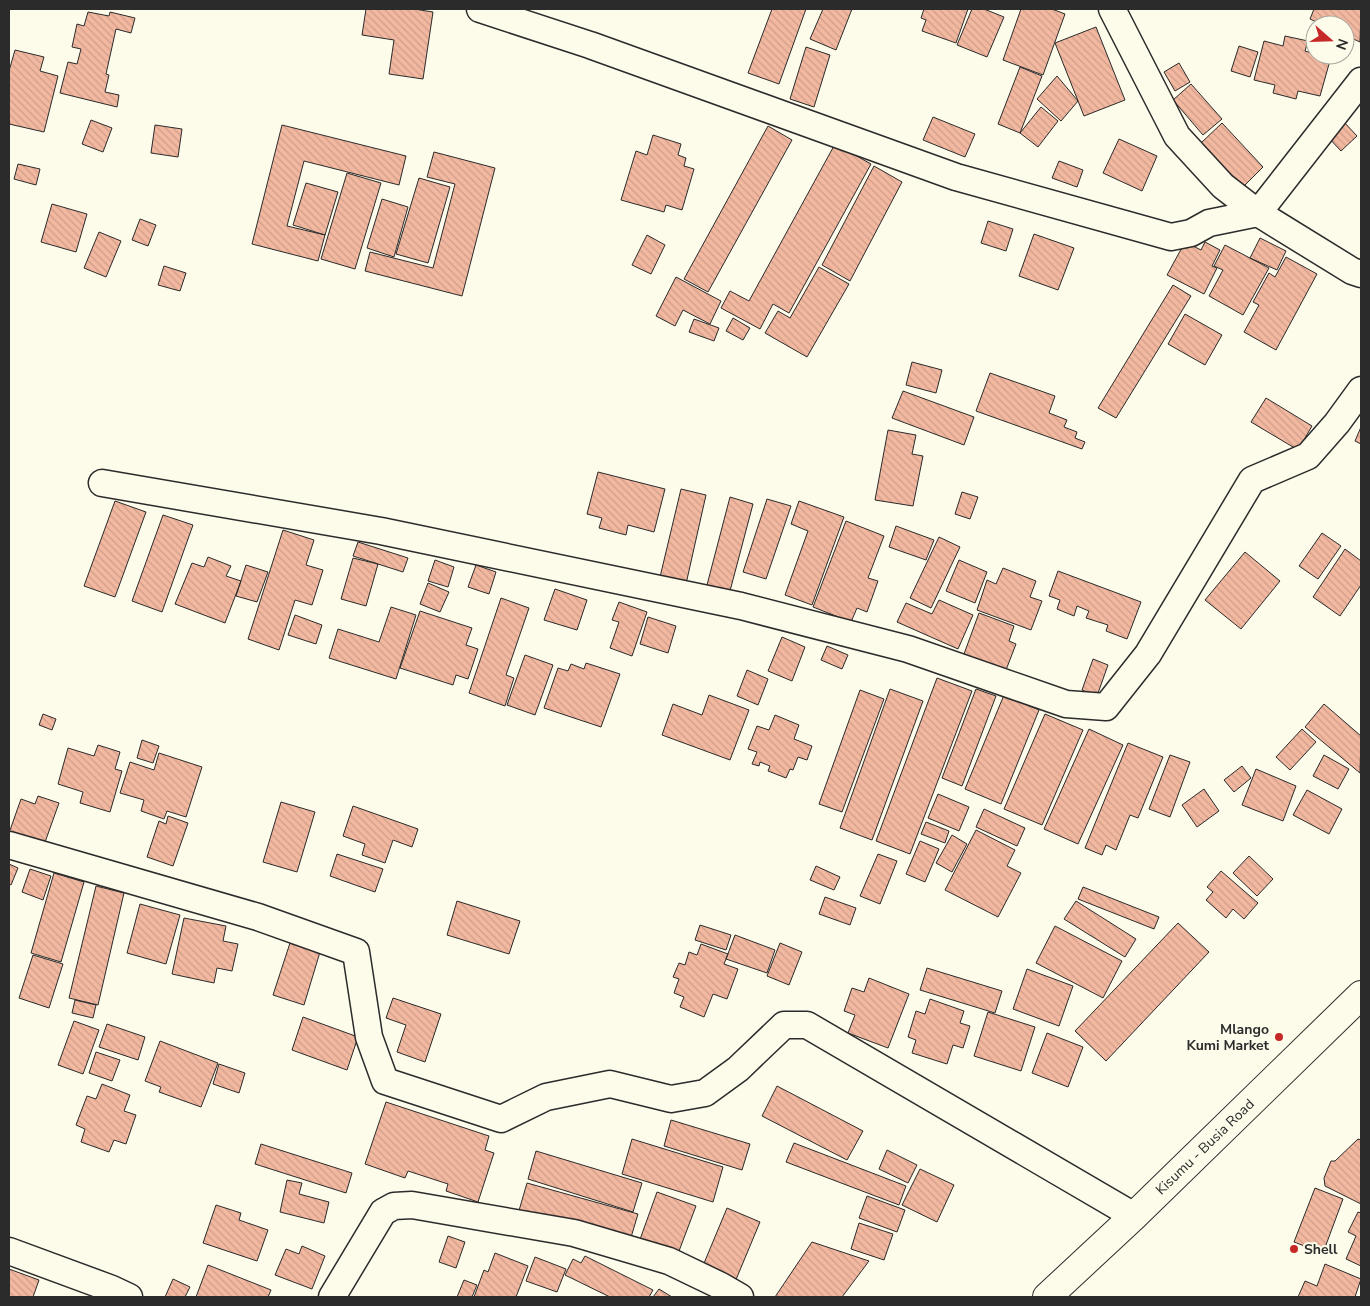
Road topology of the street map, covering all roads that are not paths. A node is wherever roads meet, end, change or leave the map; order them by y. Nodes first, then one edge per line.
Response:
1 (480, 9) edge
2 (1112, 9) edge
3 (1361, 81) edge
4 (1258, 213) junction
5 (1361, 274) edge
6 (1361, 390) edge
7 (102, 483) dead end
8 (9, 845) edge
9 (1361, 994) edge
10 (1134, 1216) junction
11 (9, 1251) edge
12 (129, 1297) edge
13 (332, 1297) edge
14 (740, 1297) edge
15 (1047, 1297) edge

1 - 4 street
2 - 4 street
3 - 4 street
4 - 5 street
6 - 7 street
8 - 10 street
9 - 10 highway, Kisumu - Busia Road
10 - 15 highway, Kisumu - Busia Road
11 - 12 street
13 - 14 street

